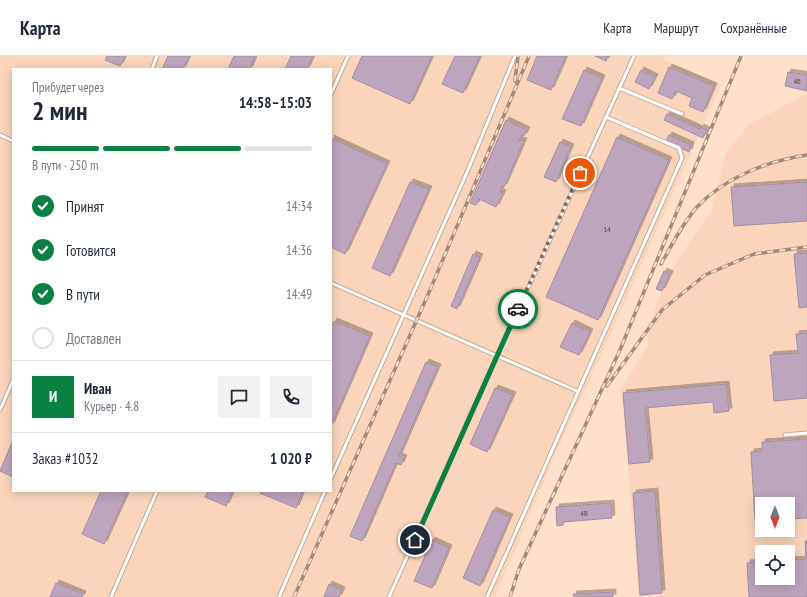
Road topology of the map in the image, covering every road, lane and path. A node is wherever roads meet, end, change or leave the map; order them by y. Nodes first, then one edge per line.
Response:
1 (157, 56) edge
2 (348, 56) edge
3 (515, 56) edge
4 (634, 56) edge
5 (152, 68) edge
6 (620, 88) junction
7 (332, 92) edge
8 (682, 114) dead end
9 (606, 117) junction
10 (0, 135) edge
11 (12, 141) edge
12 (332, 284) edge
13 (402, 315) junction
14 (497, 356) junction
15 (12, 382) edge
16 (577, 391) junction
17 (0, 410) edge
18 (807, 433) edge
19 (785, 435) dead end
20 (332, 476) edge
21 (157, 492) edge
22 (325, 492) edge
23 (111, 597) edge
24 (279, 597) edge
25 (389, 597) edge
26 (487, 597) edge

1 - 5 lane
2 - 7 lane
3 - 13 lane
4 - 6 lane
6 - 8 lane
6 - 9 lane
9 - 14 lane
9 - 16 lane
10 - 11 lane
12 - 13 lane
13 - 14 lane
13 - 20 lane
14 - 16 lane
14 - 25 lane
15 - 17 lane
16 - 26 lane
18 - 19 lane
21 - 23 lane
22 - 24 lane

